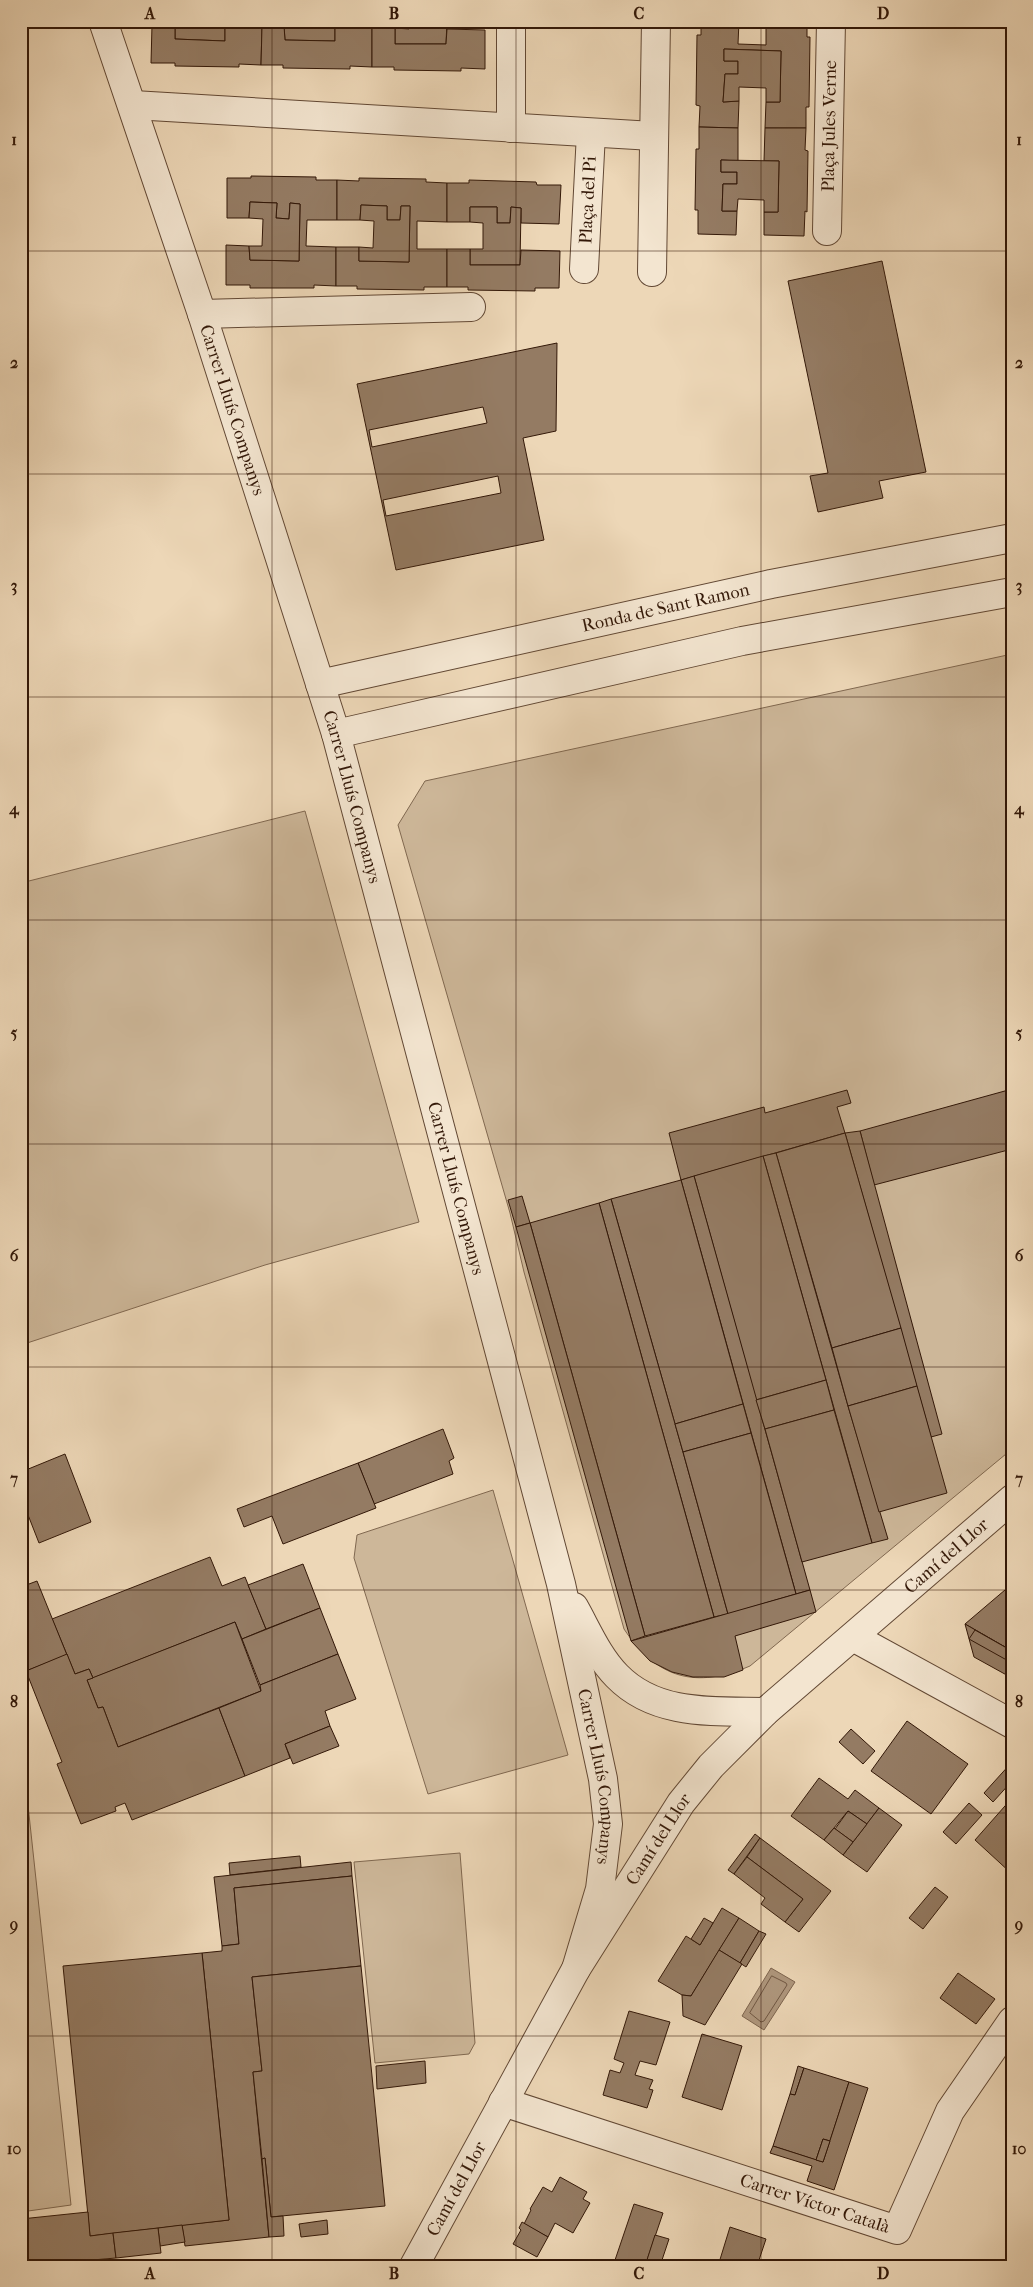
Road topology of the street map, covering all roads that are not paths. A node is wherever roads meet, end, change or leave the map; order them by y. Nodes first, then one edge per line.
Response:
1 (103, 21) edge
2 (511, 21) edge
3 (656, 21) edge
4 (831, 21) edge
5 (133, 105) junction
6 (511, 128) junction
7 (591, 133) junction
8 (653, 136) junction
9 (827, 231) dead end
10 (584, 269) dead end
11 (652, 272) dead end
12 (471, 307) dead end
13 (202, 314) junction
14 (1012, 538) edge
15 (1012, 592) edge
16 (320, 684) junction
17 (336, 734) junction
18 (1012, 1499) edge
19 (561, 1584) junction
20 (853, 1637) junction
21 (765, 1712) junction
22 (1012, 1724) edge
23 (576, 1969) junction
24 (1012, 2021) edge
25 (503, 2102) junction
26 (414, 2266) edge

1 - 5 street, Carrer Lluís Companys
2 - 6 street
3 - 8 street
4 - 9 street, Plaça Jules Verne
5 - 6 street, Plaça del Pi
5 - 13 street, Carrer Lluís Companys
6 - 7 street, Plaça del Pi
7 - 8 street, Plaça del Pi
7 - 10 street, Plaça del Pi
8 - 11 street
12 - 13 street
13 - 16 street, Carrer Lluís Companys
14 - 16 street, Ronda de Sant Ramon
15 - 17 street
16 - 17 street, Carrer Lluís Companys
17 - 19 street, Carrer Lluís Companys
18 - 20 street, Camí del Llor
19 - 21 street, Carrer Lluís Companys
19 - 23 street, Carrer Lluís Companys
20 - 21 street, Camí del Llor
20 - 22 street
21 - 23 street, Camí del Llor
23 - 25 street, Camí del Llor
24 - 25 street, Carrer Víctor Català
25 - 26 street, Camí del Llor

